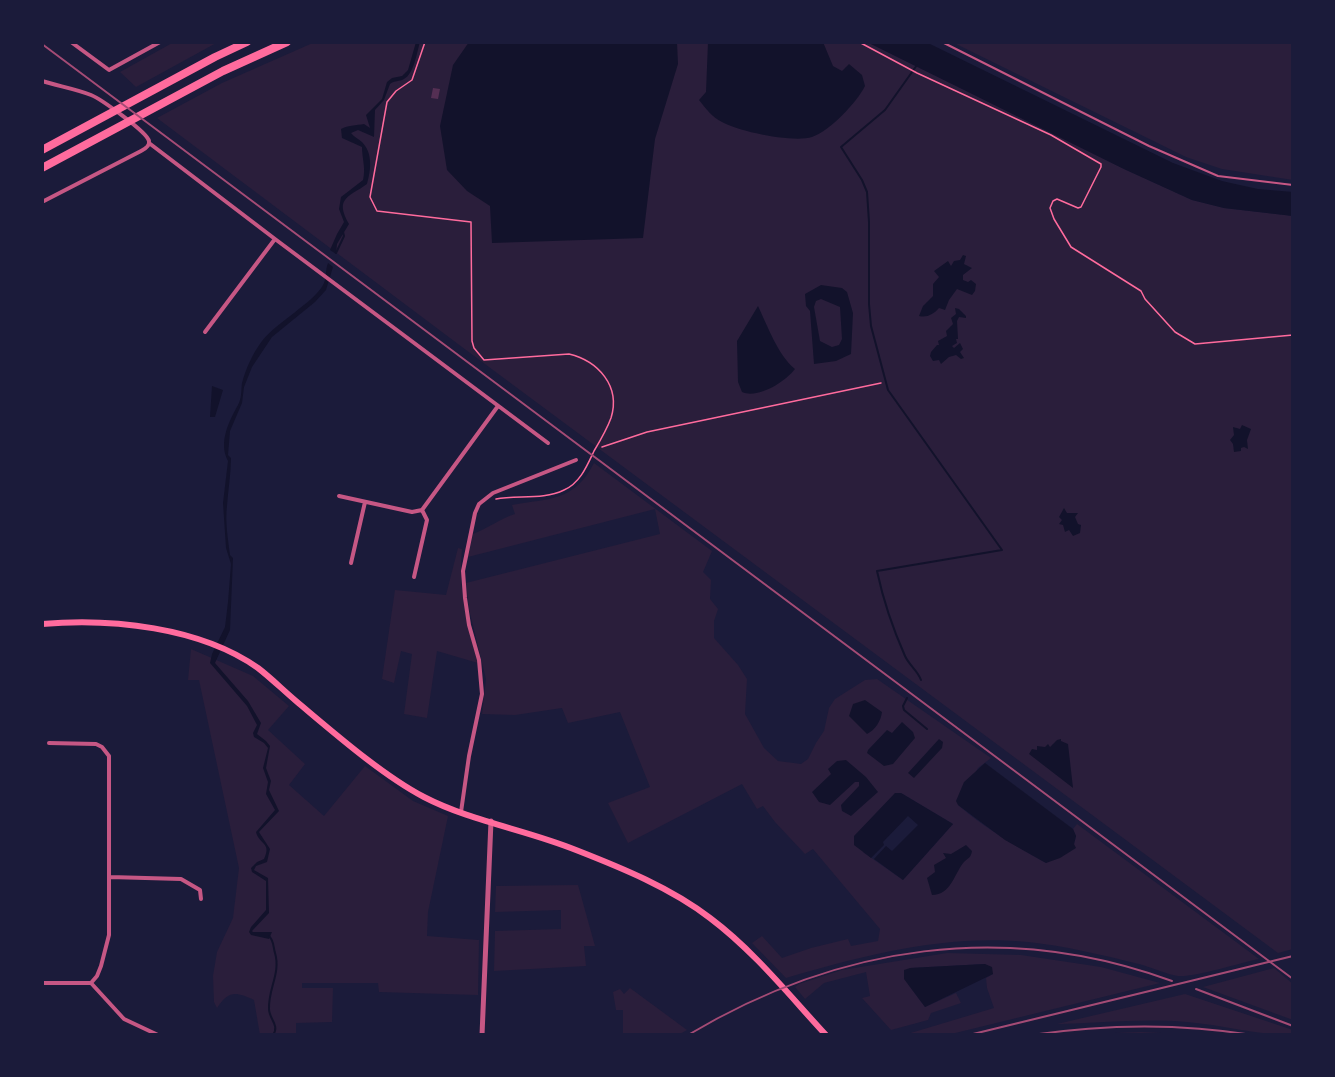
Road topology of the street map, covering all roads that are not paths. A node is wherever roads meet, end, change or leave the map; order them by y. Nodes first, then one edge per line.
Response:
1 (71, 42) edge
2 (160, 42) edge
3 (247, 42) edge
4 (287, 42) edge
5 (942, 42) edge
6 (42, 81) edge
7 (149, 143) junction
8 (42, 150) edge
9 (42, 168) edge
10 (1293, 185) edge
11 (42, 202) edge
12 (275, 239) junction
13 (205, 332) dead end
14 (498, 406) junction
15 (548, 443) dead end
16 (576, 460) dead end
17 (339, 496) dead end
18 (365, 502) junction
19 (422, 510) junction
20 (351, 563) dead end
21 (414, 577) dead end
22 (42, 624) edge
23 (49, 743) dead end
24 (461, 812) junction
25 (491, 821) junction
26 (110, 877) junction
27 (201, 899) dead end
28 (42, 982) edge
29 (91, 982) junction
30 (158, 1035) edge
31 (482, 1035) edge
32 (826, 1035) edge

1 - 2 street
3 - 8 highway
4 - 9 highway
5 - 10 lane
6 - 7 street
7 - 11 street
7 - 12 street
12 - 13 street
12 - 14 street
14 - 15 street
14 - 19 street
16 - 24 street
17 - 18 street
18 - 19 street
18 - 20 street
19 - 21 street
22 - 24 main road
23 - 26 street
24 - 25 main road
25 - 31 street
25 - 32 main road
26 - 27 street
26 - 29 street
28 - 29 street
29 - 30 street

